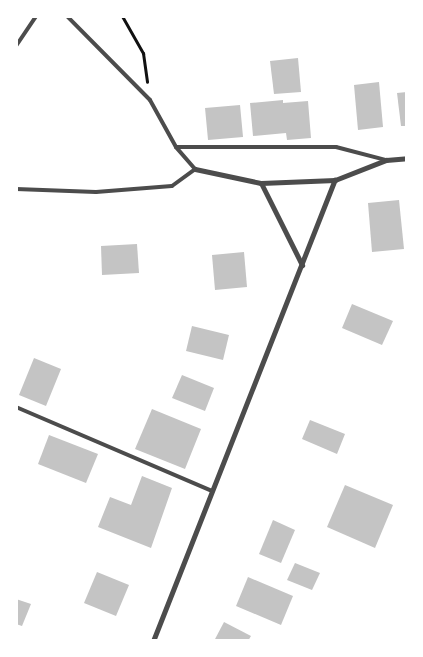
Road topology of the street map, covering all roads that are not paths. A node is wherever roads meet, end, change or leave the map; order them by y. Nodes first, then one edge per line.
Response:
1 (36, 16) edge
2 (67, 16) edge
3 (16, 46) edge
4 (176, 147) junction
5 (407, 158) edge
6 (386, 160) junction
7 (195, 169) junction
8 (335, 180) junction
9 (260, 183) junction
10 (16, 189) edge
11 (302, 265) junction
12 (16, 407) edge
13 (212, 492) junction
14 (153, 641) edge

1 - 3 lane
2 - 4 lane
4 - 6 lane
4 - 7 lane
5 - 6 street
6 - 8 street
7 - 9 street
7 - 10 lane
8 - 9 street
8 - 11 street
9 - 11 street
11 - 13 street
12 - 13 lane
13 - 14 street

